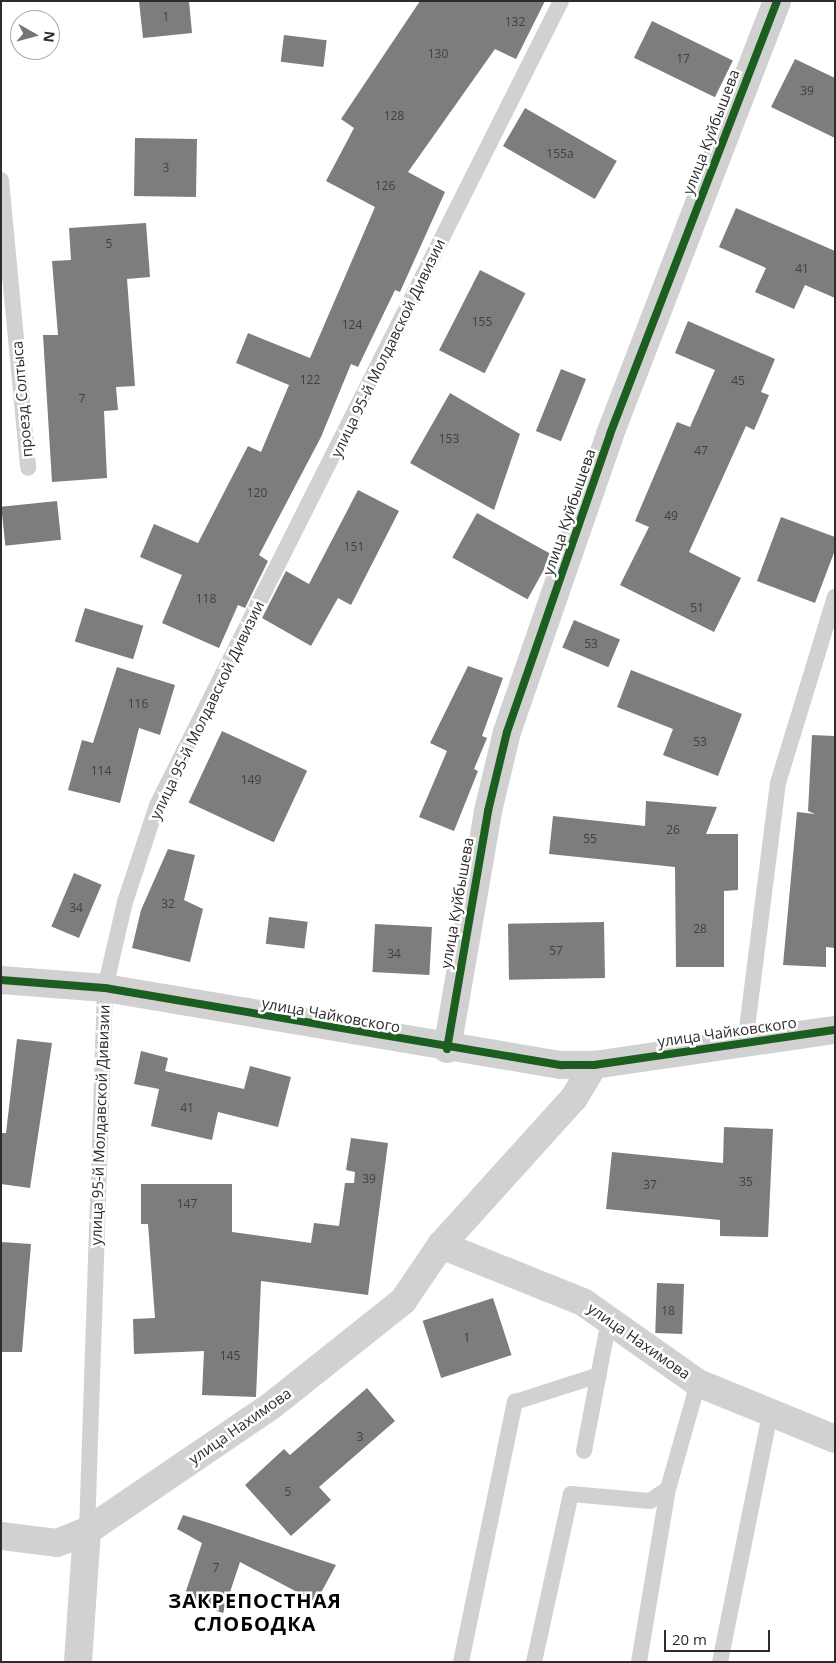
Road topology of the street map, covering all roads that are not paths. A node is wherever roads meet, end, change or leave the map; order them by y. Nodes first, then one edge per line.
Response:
1 (561, 1) edge
2 (777, 1) edge
3 (1, 180) edge
4 (28, 468) dead end
5 (835, 597) edge
6 (1, 980) edge
7 (104, 988) junction
8 (835, 1030) edge
9 (745, 1044) junction
10 (446, 1049) junction
11 (594, 1065) junction
12 (441, 1245) junction
13 (609, 1320) junction
14 (599, 1375) junction
15 (698, 1383) junction
16 (770, 1414) junction
17 (835, 1439) edge
18 (584, 1451) dead end
19 (668, 1489) junction
20 (87, 1531) junction
21 (1, 1536) edge
22 (78, 1662) edge
23 (461, 1662) edge
24 (534, 1662) edge
25 (639, 1662) edge
26 (720, 1662) edge

1 - 7 lane, улица 95-й Молдавской Дивизии
2 - 10 street, улица Куйбышева
3 - 4 lane, проезд Солтыса
5 - 9 lane
6 - 7 street, улица Чайковского
7 - 10 street, улица Чайковского
7 - 20 lane, улица 95-й Молдавской Дивизии
8 - 9 street, улица Чайковского
9 - 11 street, улица Чайковского
10 - 11 street, улица Чайковского
11 - 12 street, улица Нахимова
12 - 13 street, улица Нахимова
12 - 20 street, улица Нахимова
13 - 14 lane
13 - 15 street, улица Нахимова
14 - 18 lane
14 - 23 lane
15 - 16 street, улица Нахимова
15 - 19 lane
16 - 17 street, улица Нахимова
16 - 26 lane
19 - 24 lane
19 - 25 lane
20 - 21 street, улица Нахимова
20 - 22 street, улица 95-й Молдавской Дивизии

